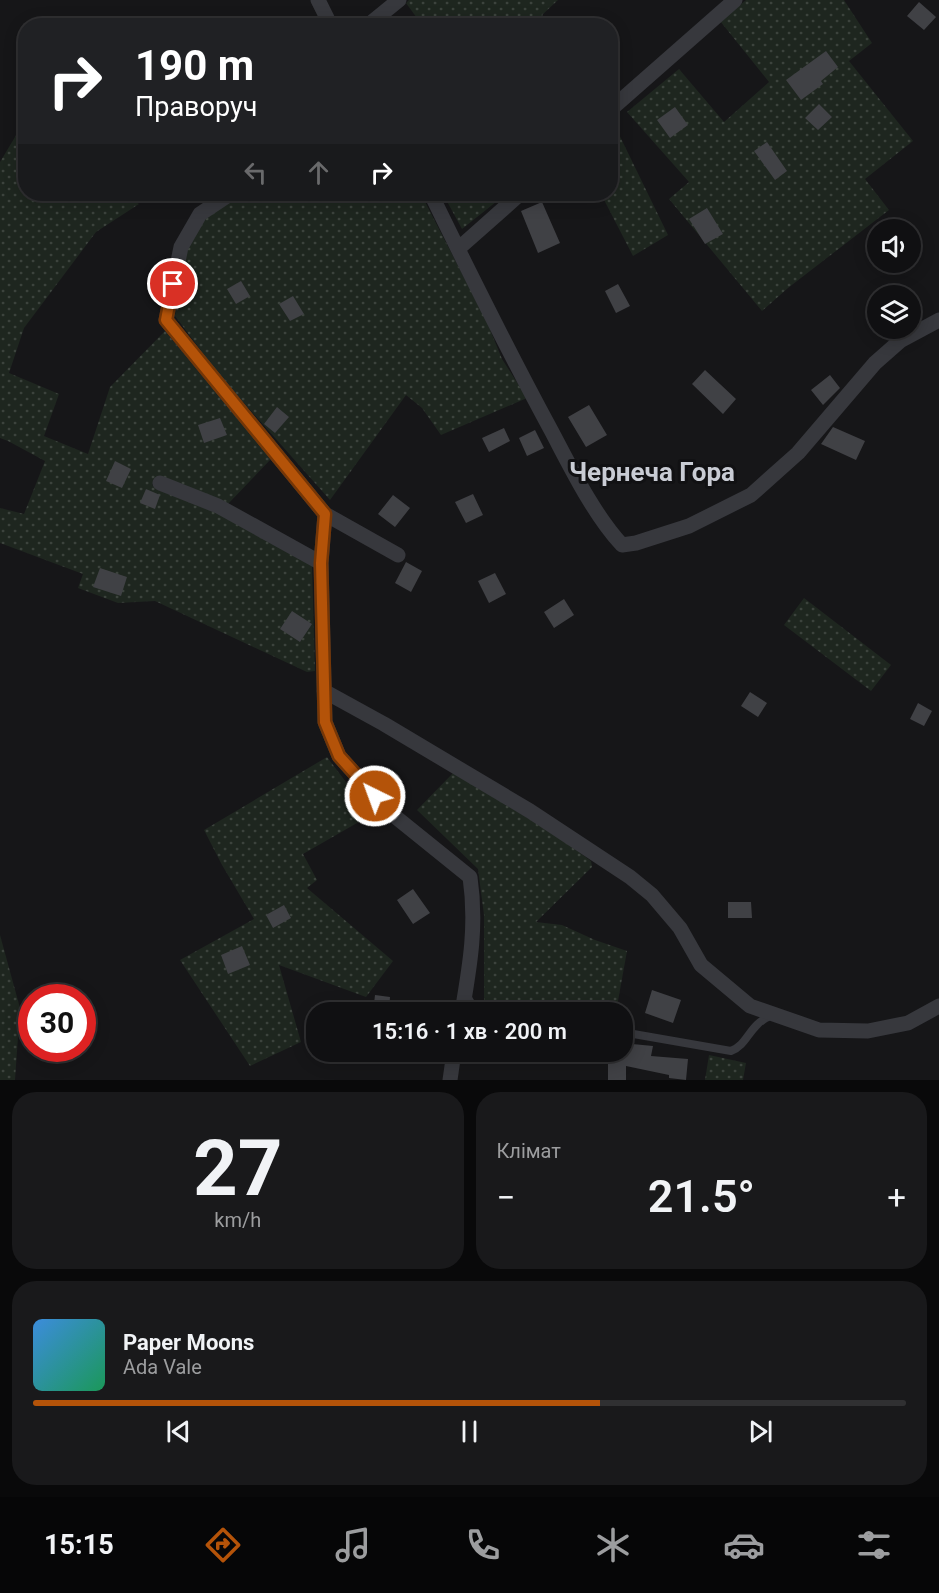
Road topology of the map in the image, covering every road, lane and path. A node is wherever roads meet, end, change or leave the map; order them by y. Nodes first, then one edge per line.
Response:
1 (318, 0) edge
2 (399, 0) edge
3 (735, 0) edge
4 (327, 18) edge
5 (377, 18) edge
6 (618, 103) edge
7 (220, 201) edge
8 (434, 201) edge
9 (512, 201) edge
10 (458, 249) junction
11 (939, 320) edge
12 (160, 483) dead end
13 (325, 514) junction
14 (398, 555) dead end
15 (321, 563) junction
16 (324, 691) junction
17 (465, 992) junction
18 (464, 1002) edge
19 (471, 1002) edge
20 (939, 1006) edge
21 (774, 1015) junction
22 (633, 1034) edge
23 (453, 1062) edge
24 (450, 1080) edge

1 - 4 street
2 - 5 street
3 - 6 street
7 - 13 street
8 - 10 street
9 - 10 street
10 - 11 street
12 - 15 street
13 - 14 street
13 - 15 street
15 - 16 street
16 - 17 street
16 - 21 street
17 - 18 street
17 - 19 lane
20 - 21 street
21 - 22 lane
23 - 24 street

